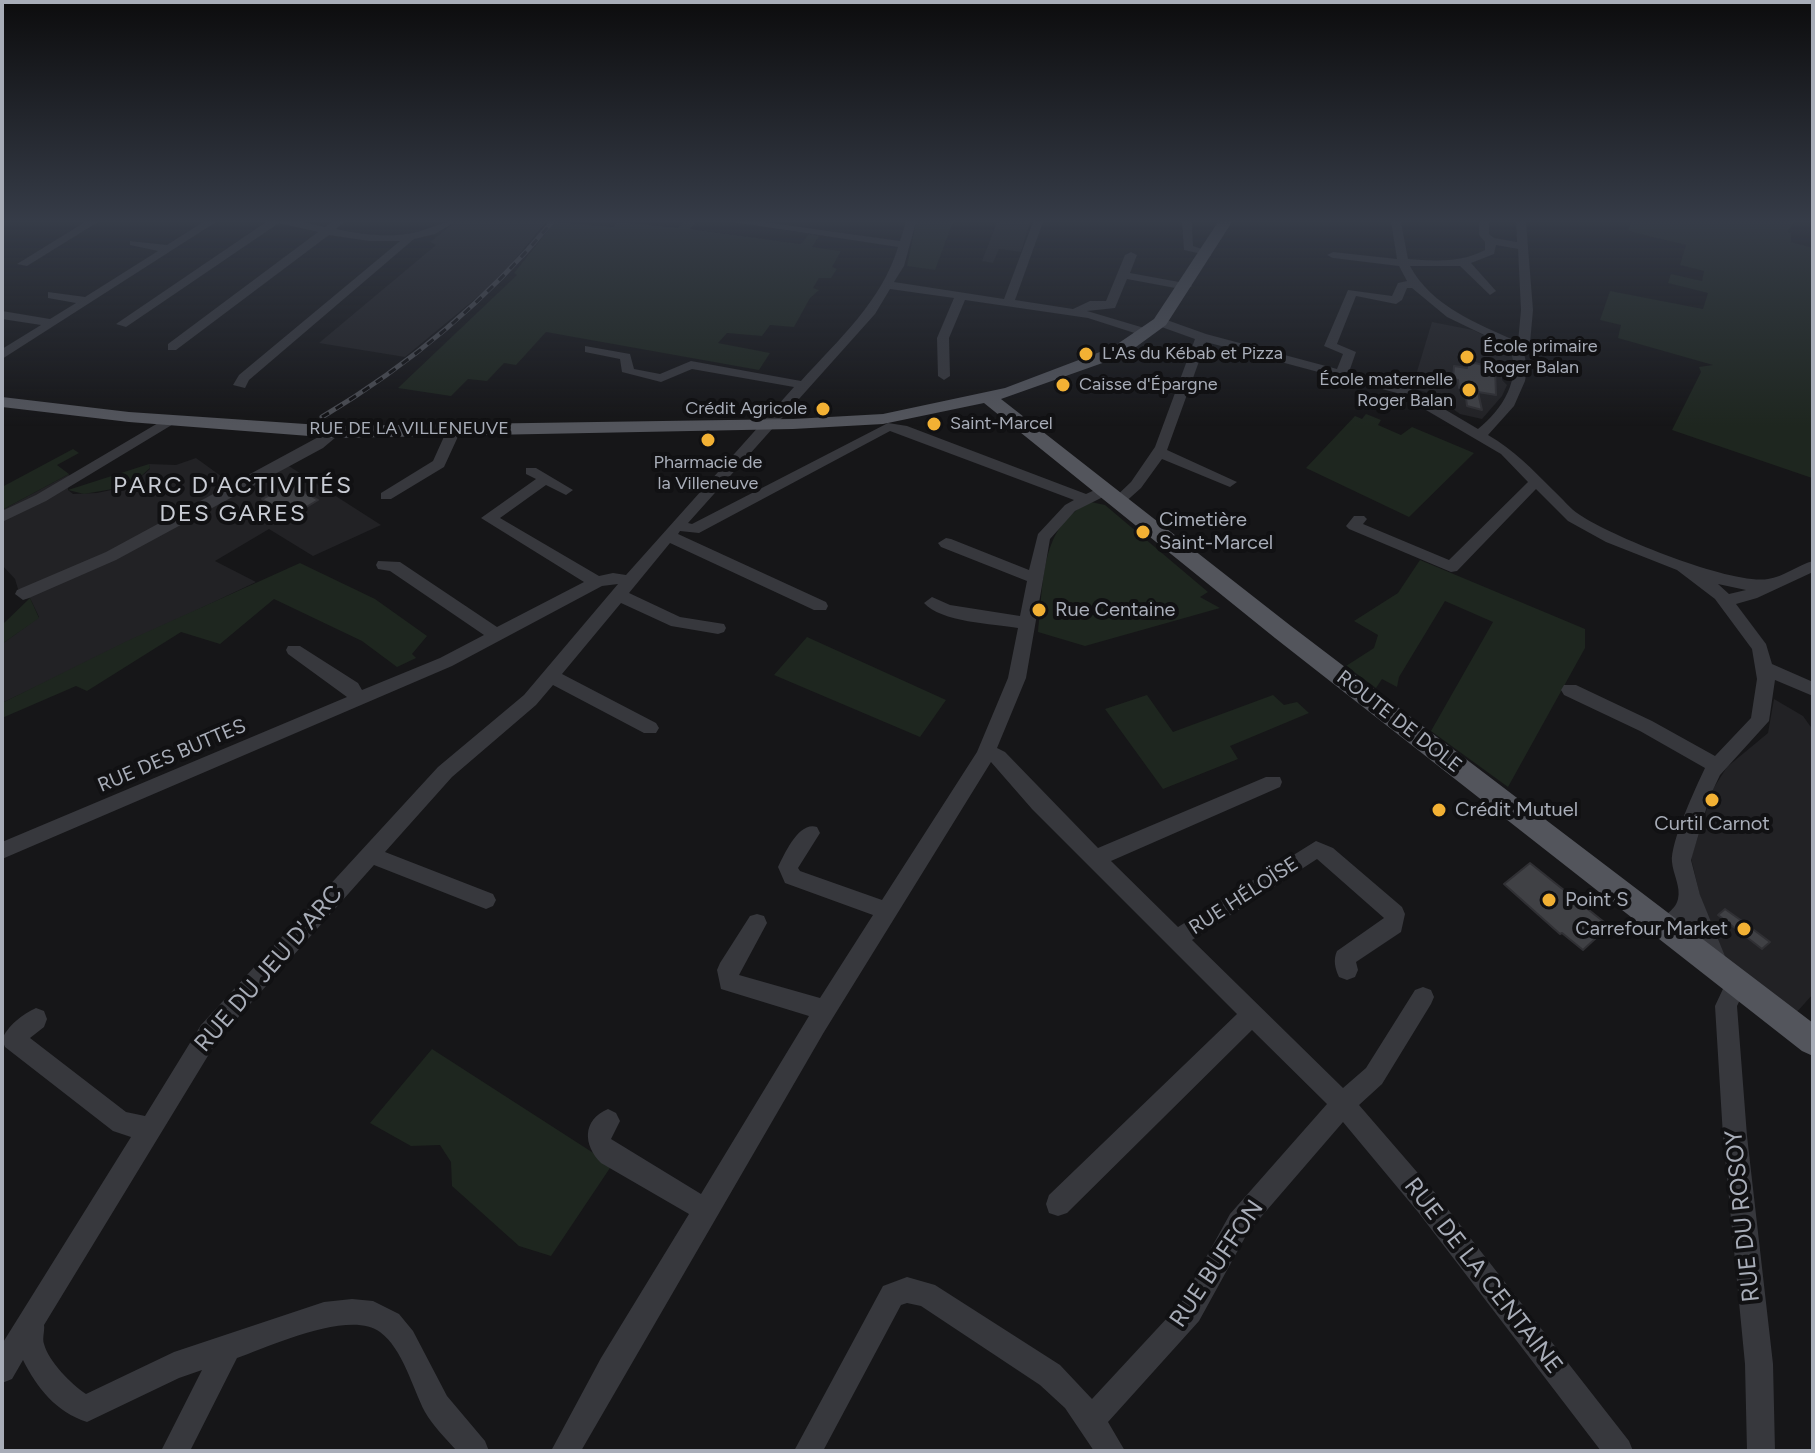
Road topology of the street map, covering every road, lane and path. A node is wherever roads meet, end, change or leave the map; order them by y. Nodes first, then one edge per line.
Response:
1 (105, 290) edge
2 (173, 290) edge
3 (249, 290) edge
4 (349, 290) edge
5 (885, 290) edge
6 (920, 290) edge
7 (1013, 290) edge
8 (1117, 290) edge
9 (1183, 290) edge
10 (1400, 290) edge
11 (1423, 290) edge
12 (1526, 290) edge
13 (52, 295) dead end
14 (961, 296) junction
15 (87, 301) junction
16 (1008, 303) junction
17 (1077, 313) junction
18 (2, 315) edge
19 (52, 323) junction
20 (122, 324) dead end
21 (1153, 327) junction
22 (1202, 337) junction
23 (172, 347) dead end
24 (589, 349) dead end
25 (1519, 352) junction
26 (2, 355) edge
27 (1342, 372) junction
28 (944, 376) dead end
29 (240, 385) dead end
30 (803, 385) junction
31 (1028, 385) junction
32 (989, 398) junction
33 (2, 402) edge
34 (170, 420) junction
35 (769, 424) junction
36 (454, 430) junction
37 (335, 432) junction
38 (1031, 432) junction
39 (1481, 434) junction
40 (1161, 453) junction
41 (531, 471) dead end
42 (546, 479) junction
43 (1230, 482) dead end
44 (1538, 483) junction
45 (566, 490) dead end
46 (386, 496) dead end
47 (1102, 497) junction
48 (2, 517) edge
49 (1359, 519) dead end
50 (673, 531) junction
51 (954, 541) dead end
52 (384, 565) dead end
53 (1813, 566) edge
54 (1694, 573) junction
55 (1034, 578) junction
56 (597, 582) junction
57 (1770, 584) junction
58 (625, 588) junction
59 (23, 594) dead end
60 (1726, 601) junction
61 (932, 603) dead end
62 (820, 606) dead end
63 (1026, 623) junction
64 (718, 628) dead end
65 (498, 636) junction
66 (294, 650) dead end
67 (1766, 669) junction
68 (551, 676) junction
69 (1813, 689) edge
70 (1570, 690) dead end
71 (358, 700) junction
72 (650, 728) dead end
73 (987, 751) junction
74 (1717, 766) junction
75 (1273, 782) dead end
76 (810, 833) dead end
77 (2, 851) edge
78 (369, 854) junction
79 (1096, 858) junction
80 (1690, 895) junction
81 (486, 900) dead end
82 (887, 911) junction
83 (757, 923) dead end
84 (1666, 927) junction
85 (1178, 938) junction
86 (1347, 970) dead end
87 (1728, 977) junction
88 (1423, 997) dead end
89 (825, 1010) junction
90 (1253, 1014) junction
91 (36, 1019) dead end
92 (1813, 1041) edge
93 (1343, 1104) junction
94 (608, 1121) dead end
95 (151, 1129) junction
96 (1058, 1204) dead end
97 (705, 1210) junction
98 (32, 1324) junction
99 (228, 1347) junction
100 (2, 1369) edge
101 (1090, 1422) junction
102 (175, 1451) edge
103 (475, 1451) edge
104 (565, 1451) edge
105 (808, 1451) edge
106 (1111, 1451) edge
107 (1619, 1451) edge
108 (1761, 1451) edge

1 - 15 street
2 - 20 street
3 - 23 street
4 - 29 street
5 - 30 street, RUE DU JEU D'ARC
6 - 14 street
7 - 16 street
8 - 17 street
9 - 21 main road
10 - 27 street
11 - 25 street
12 - 25 street
13 - 15 street
14 - 16 street
14 - 28 street
15 - 19 street
16 - 17 street
17 - 21 street
18 - 19 street
19 - 26 street
21 - 22 street
21 - 31 main road, RUE DE LA VILLENEUVE
22 - 27 street
22 - 40 street
24 - 30 street
25 - 39 street
27 - 39 street
30 - 35 street, RUE DU JEU D'ARC
31 - 32 main road, RUE DE LA VILLENEUVE
31 - 38 main road
32 - 35 main road, RUE DE LA VILLENEUVE
32 - 38 main road, ROUTE DE DOLE
33 - 34 main road, RUE DE LA VILLENEUVE
34 - 37 main road, RUE DE LA VILLENEUVE
34 - 48 street
35 - 36 main road, RUE DE LA VILLENEUVE
35 - 50 street, RUE DU JEU D'ARC
36 - 37 main road, RUE DE LA VILLENEUVE
36 - 46 street
37 - 59 street
38 - 47 main road, ROUTE DE DOLE
39 - 44 street
40 - 43 street
40 - 47 street
41 - 42 street
42 - 45 street
42 - 56 street
44 - 49 street
44 - 54 street
47 - 50 street
47 - 55 street
47 - 84 main road, ROUTE DE DOLE
50 - 58 street, RUE DU JEU D'ARC
50 - 62 street
51 - 55 street
52 - 65 street
53 - 57 street
54 - 57 street
54 - 60 street
55 - 63 street
56 - 58 street, RUE DES BUTTES
56 - 65 street, RUE DES BUTTES
57 - 60 street
58 - 64 street
58 - 68 street, RUE DU JEU D'ARC
60 - 67 street
61 - 63 street
63 - 73 street
65 - 71 street, RUE DES BUTTES
66 - 71 street
67 - 69 street
67 - 74 street
68 - 72 street
68 - 78 street, RUE DU JEU D'ARC
70 - 74 street
71 - 77 street, RUE DES BUTTES
73 - 79 street, RUE DE LA CENTAINE
73 - 82 street
74 - 80 street
75 - 79 street
76 - 82 street
78 - 81 street
78 - 95 street, RUE DU JEU D'ARC
79 - 85 street, RUE DE LA CENTAINE
80 - 84 street
80 - 87 street
82 - 89 street
83 - 89 street
84 - 87 main road, ROUTE DE DOLE
85 - 86 street, RUE HÉLOÏSE
85 - 90 street, RUE DE LA CENTAINE
87 - 92 main road, ROUTE DE DOLE
87 - 108 street, RUE DU ROSOY
88 - 93 street
89 - 97 street
90 - 93 street, RUE DE LA CENTAINE
90 - 96 street
91 - 95 street
93 - 101 street, RUE BUFFON
93 - 107 street, RUE DE LA CENTAINE
94 - 97 street
95 - 98 street, RUE DU JEU D'ARC
97 - 104 street
98 - 99 street
98 - 100 street, RUE DU JEU D'ARC
99 - 102 street
99 - 103 street
101 - 105 street
101 - 106 street

